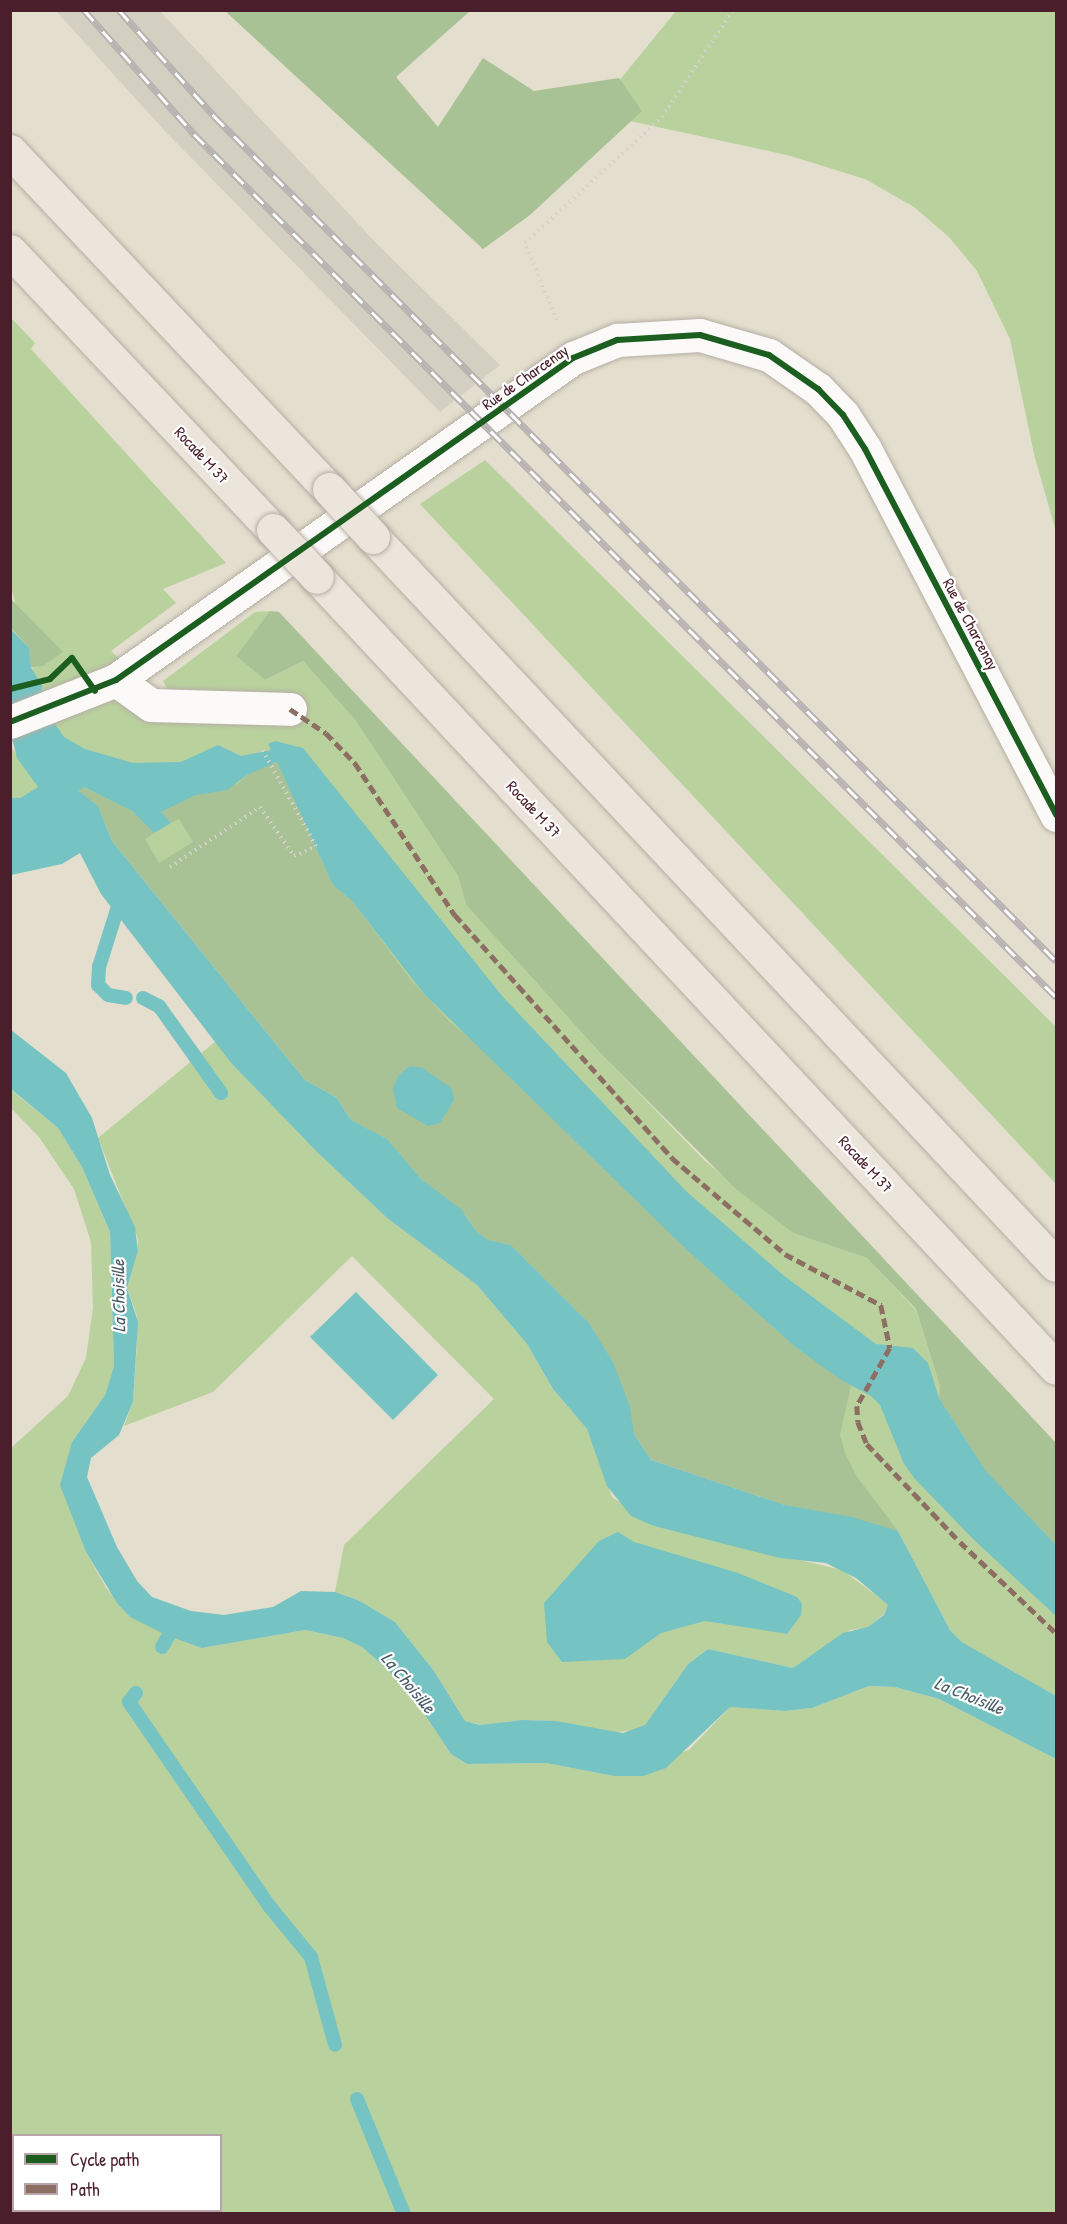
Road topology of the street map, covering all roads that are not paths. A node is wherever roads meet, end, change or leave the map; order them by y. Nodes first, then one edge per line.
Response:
1 (10, 151) edge
2 (10, 251) edge
3 (116, 680) junction
4 (290, 709) dead end
5 (10, 722) edge
6 (1056, 815) edge
7 (1056, 1265) edge
8 (1056, 1368) edge

1 - 7 highway, bridge
2 - 8 highway, Rocade M 37, bridge
3 - 4 street
3 - 5 street, Rue de Charcenay
3 - 6 street, Rue de Charcenay

